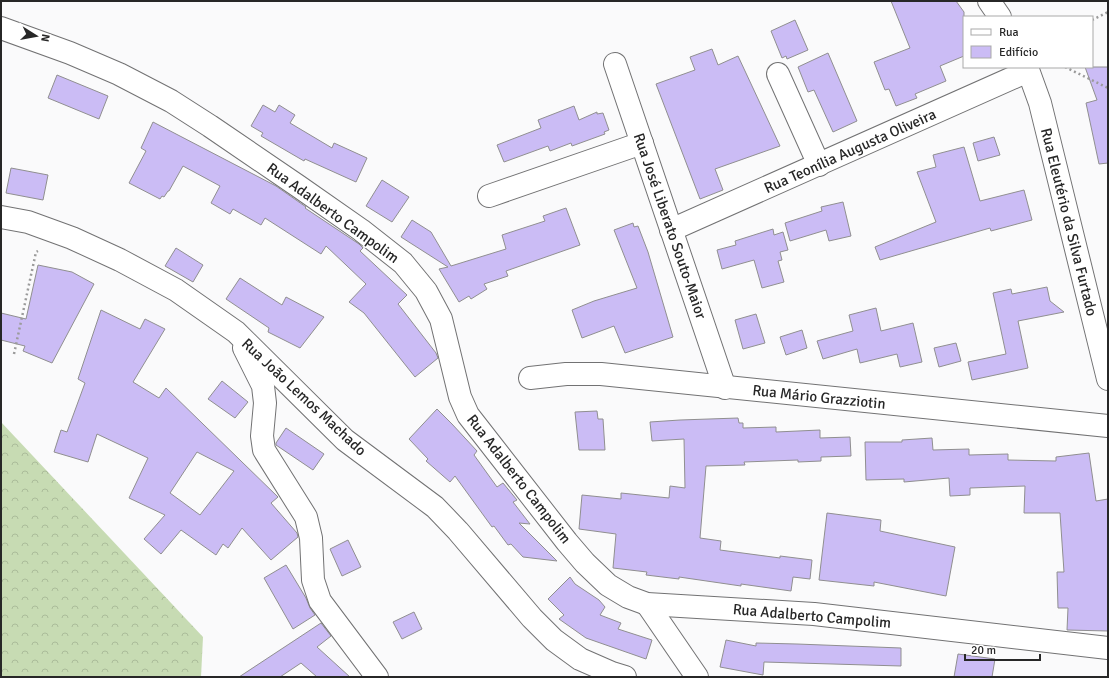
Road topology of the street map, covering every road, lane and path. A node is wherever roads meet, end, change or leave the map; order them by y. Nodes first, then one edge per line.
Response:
1 (989, 1) edge
2 (1108, 12) edge
3 (999, 16) edge
4 (1093, 20) edge
5 (1, 28) edge
6 (615, 64) dead end
7 (1067, 68) edge
8 (1028, 69) edge
9 (778, 74) dead end
10 (1108, 88) edge
11 (642, 143) junction
12 (819, 165) junction
13 (489, 196) dead end
14 (1, 217) edge
15 (671, 230) junction
16 (72, 238) junction
17 (1099, 307) edge
18 (236, 332) junction
19 (14, 354) dead end
20 (530, 378) dead end
21 (1108, 379) edge
22 (725, 388) junction
23 (1108, 426) edge
24 (647, 604) junction
25 (1108, 648) edge
26 (377, 677) edge
27 (625, 677) edge
28 (698, 677) edge

1 - 3 street
2 - 4 path
5 - 24 street, Rua Adalberto Campolim
6 - 11 street, Rua José Liberato Souto-Maior
7 - 10 path
8 - 12 street, Rua Teonília Augusta Oliveira
8 - 17 street, Rua Eleutério da Silva Furtado
9 - 12 street
11 - 13 street
11 - 15 street, Rua José Liberato Souto-Maior
12 - 15 street, Rua Teonília Augusta Oliveira
14 - 16 street, Rua João Lemos Machado
15 - 22 street, Rua José Liberato Souto-Maior
16 - 18 street, Rua João Lemos Machado
16 - 19 path
17 - 21 street, Rua Eleutério da Silva Furtado
18 - 26 street
18 - 27 street, Rua João Lemos Machado
20 - 22 street, Rua Mário Grazziotin
22 - 23 street, Rua Mário Grazziotin
24 - 25 street, Rua Adalberto Campolim
24 - 28 street

